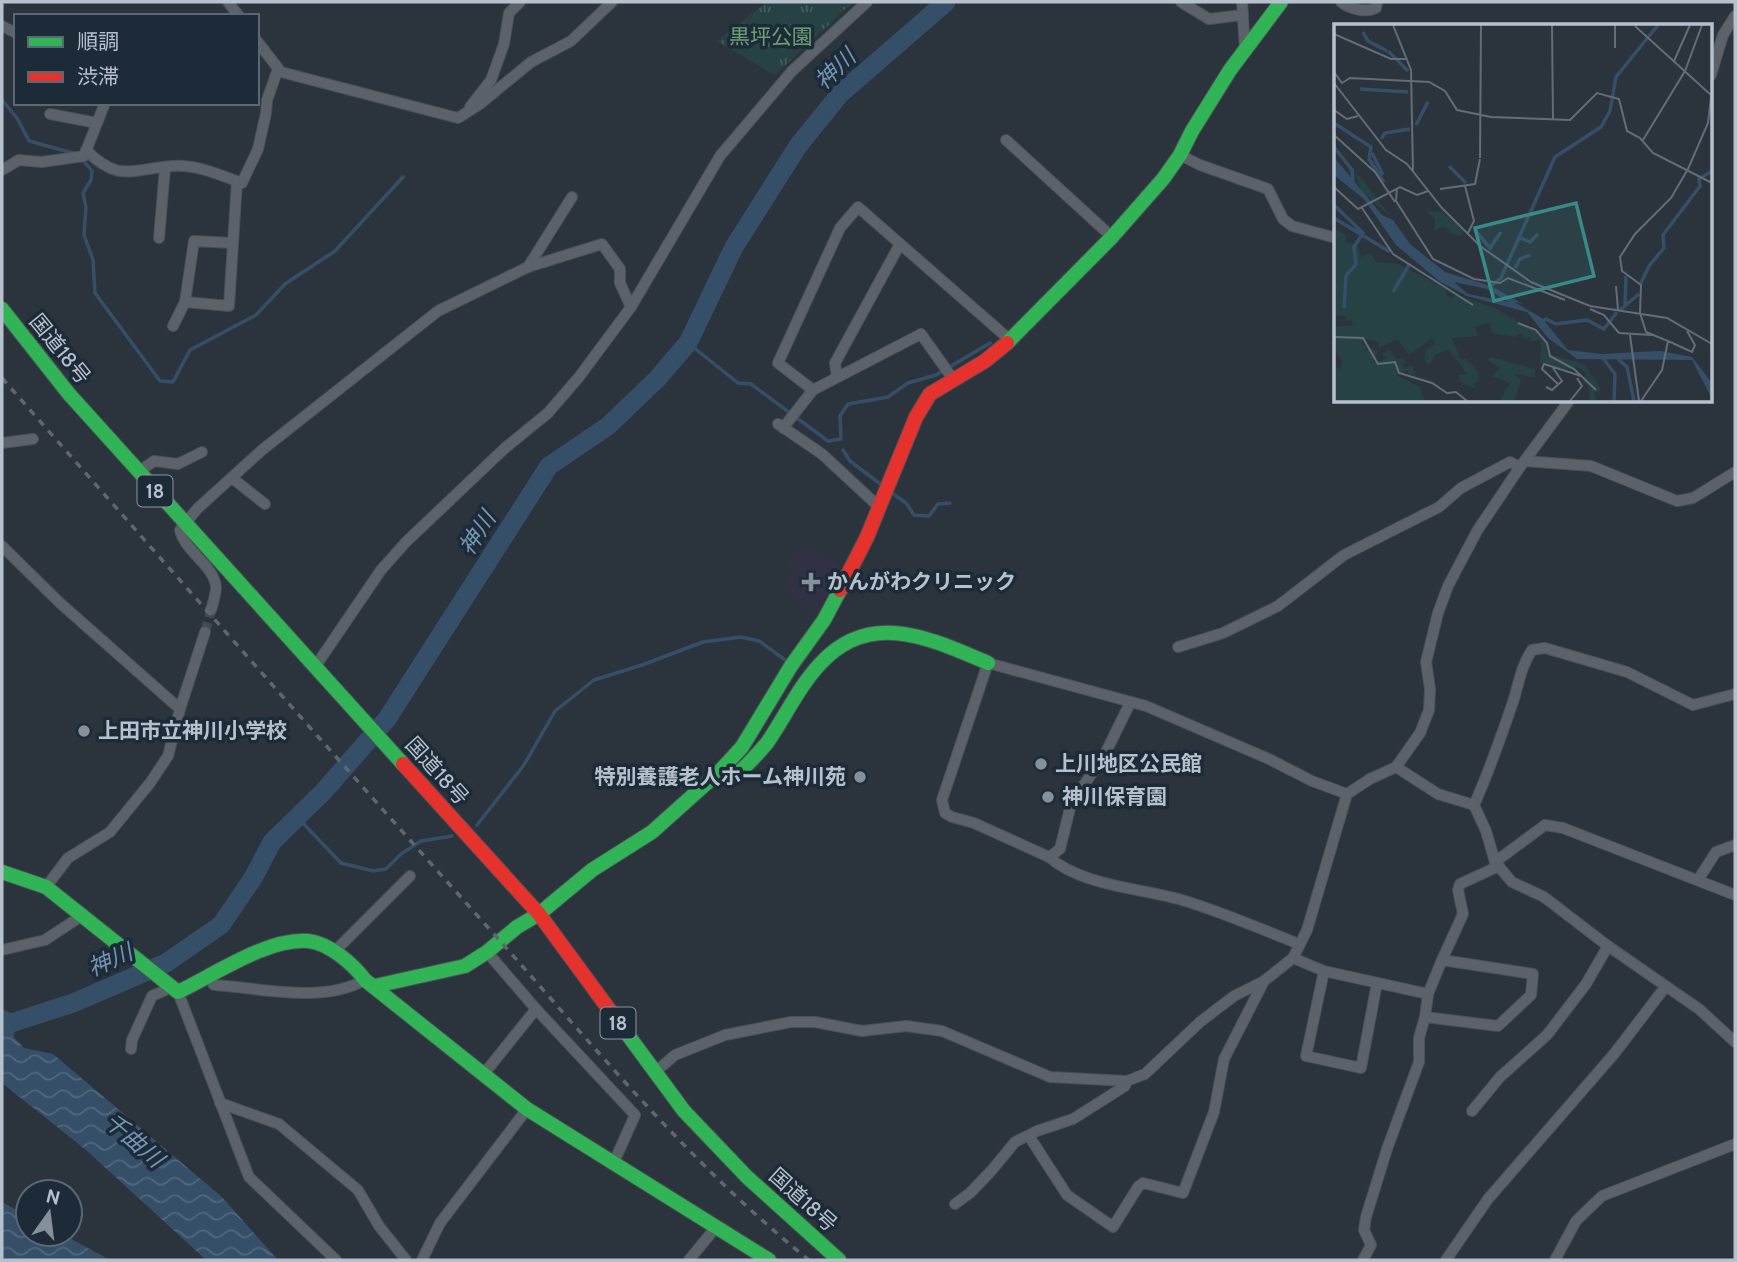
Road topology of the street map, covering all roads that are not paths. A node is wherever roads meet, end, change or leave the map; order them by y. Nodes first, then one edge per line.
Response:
1 (520, 2) edge
2 (612, 2) edge
3 (867, 2) edge
4 (1181, 2) edge
5 (1242, 2) edge
6 (1282, 2) edge
7 (1341, 2) edge
8 (1377, 2) edge
9 (1242, 15) junction
10 (1735, 16) edge
11 (1244, 50) junction
12 (261, 52) edge
13 (278, 69) junction
14 (1712, 72) edge
15 (104, 105) edge
16 (467, 111) junction
17 (50, 114) dead end
18 (97, 123) junction
19 (1006, 140) dead end
20 (86, 150) junction
21 (1180, 155) junction
22 (165, 168) junction
23 (2, 170) edge
24 (237, 181) junction
25 (572, 197) dead end
26 (1112, 237) junction
27 (159, 238) dead end
28 (1334, 238) edge
29 (232, 243) junction
30 (900, 244) junction
31 (528, 267) junction
32 (185, 302) junction
33 (631, 307) junction
34 (2, 309) edge
35 (173, 327) dead end
36 (1010, 340) junction
37 (837, 377) junction
38 (953, 379) junction
39 (813, 390) junction
40 (1568, 402) edge
41 (33, 439) dead end
42 (2, 443) edge
43 (202, 452) dead end
44 (1522, 464) junction
45 (138, 472) junction
46 (1735, 472) edge
47 (232, 478) junction
48 (265, 504) dead end
49 (879, 507) junction
50 (184, 524) junction
51 (2, 546) edge
52 (211, 610) tunnel mouth
53 (205, 632) tunnel mouth
54 (1178, 647) dead end
55 (988, 663) junction
56 (319, 670) junction
57 (1735, 694) edge
58 (1130, 703) junction
59 (180, 709) junction
60 (1396, 767) junction
61 (719, 772) junction
62 (1347, 794) junction
63 (1474, 805) junction
64 (1735, 845) edge
65 (1049, 857) junction
66 (1497, 864) junction
67 (2, 872) edge
68 (410, 876) dead end
69 (1698, 880) junction
70 (47, 887) junction
71 (1735, 895) edge
72 (539, 914) junction
73 (83, 916) junction
74 (1299, 944) junction
75 (1608, 946) junction
76 (2, 950) edge
77 (334, 952) junction
78 (488, 952) junction
79 (1293, 958) junction
80 (1442, 960) junction
81 (1324, 971) junction
82 (209, 978) junction
83 (1264, 981) junction
84 (370, 983) junction
85 (1377, 983) junction
86 (1666, 986) junction
87 (175, 989) junction
88 (1427, 994) junction
89 (536, 1009) junction
90 (1426, 1017) junction
91 (1735, 1042) edge
92 (131, 1049) dead end
93 (654, 1073) junction
94 (483, 1075) junction
95 (1127, 1081) junction
96 (220, 1103) junction
97 (527, 1109) junction
98 (1472, 1111) dead end
99 (1029, 1136) junction
100 (1735, 1144) edge
101 (614, 1162) junction
102 (956, 1204) dead end
103 (717, 1226) junction
104 (764, 1259) edge
105 (336, 1260) edge
106 (406, 1260) edge
107 (422, 1260) edge
108 (689, 1260) edge
109 (839, 1260) edge
110 (1363, 1260) edge
111 (1446, 1260) edge
112 (1555, 1260) edge

1 - 16 street
2 - 16 street
3 - 33 street
4 - 9 street
5 - 9 street
6 - 11 main road
7 - 8 street
9 - 11 street
10 - 14 street
11 - 21 main road
12 - 13 street
13 - 16 street
13 - 24 street
15 - 18 street
17 - 18 street
18 - 20 street
19 - 26 street
20 - 22 street
20 - 23 street
21 - 26 main road
21 - 28 street
22 - 24 street
22 - 27 street
24 - 29 street
25 - 31 street
26 - 36 main road
29 - 32 street
29 - 32 street
30 - 36 street
30 - 37 street
30 - 39 street
31 - 33 street
31 - 47 street
32 - 35 street
33 - 56 street
34 - 45 main road, 国道18号 / 18
36 - 38 main road
37 - 38 street
37 - 39 street
38 - 49 main road
39 - 49 street
40 - 44 street
41 - 42 street
43 - 45 street
44 - 46 street
44 - 54 street
44 - 60 street
45 - 50 main road, 国道18号 / 18
47 - 48 street
47 - 50 street
49 - 61 main road
50 - 52 street
50 - 56 main road, 国道18号 / 18
51 - 59 street
53 - 59 street
55 - 58 street
55 - 61 main road
55 - 65 street
56 - 72 main road, 国道18号 / 18
57 - 63 street
58 - 62 street
58 - 65 street
59 - 70 street
60 - 62 street
60 - 63 street
61 - 72 main road
62 - 74 street
63 - 66 street
64 - 69 street
65 - 74 street
66 - 69 street
66 - 75 street
66 - 80 street
67 - 70 main road
68 - 77 street
69 - 71 street
70 - 73 main road
72 - 78 main road
72 - 93 main road, 国道18号 / 18
73 - 76 street
73 - 87 main road
74 - 79 street
75 - 86 street
75 - 98 street
77 - 82 main road
77 - 84 main road
78 - 84 main road
78 - 89 street
79 - 81 street
79 - 83 street
80 - 88 street
80 - 90 street
81 - 85 street
81 - 85 street
82 - 84 street
82 - 87 main road
83 - 95 street
83 - 99 street
84 - 94 main road
85 - 88 street
86 - 91 street
86 - 111 street
87 - 92 street
87 - 96 street
88 - 90 street
89 - 94 street
89 - 101 street
90 - 110 street
93 - 95 street
93 - 109 main road, 国道18号 / 18
94 - 97 main road
95 - 99 street
96 - 105 street
96 - 106 street
97 - 101 main road
97 - 107 street
99 - 102 street
100 - 112 street
101 - 103 main road
103 - 104 main road
103 - 108 street

